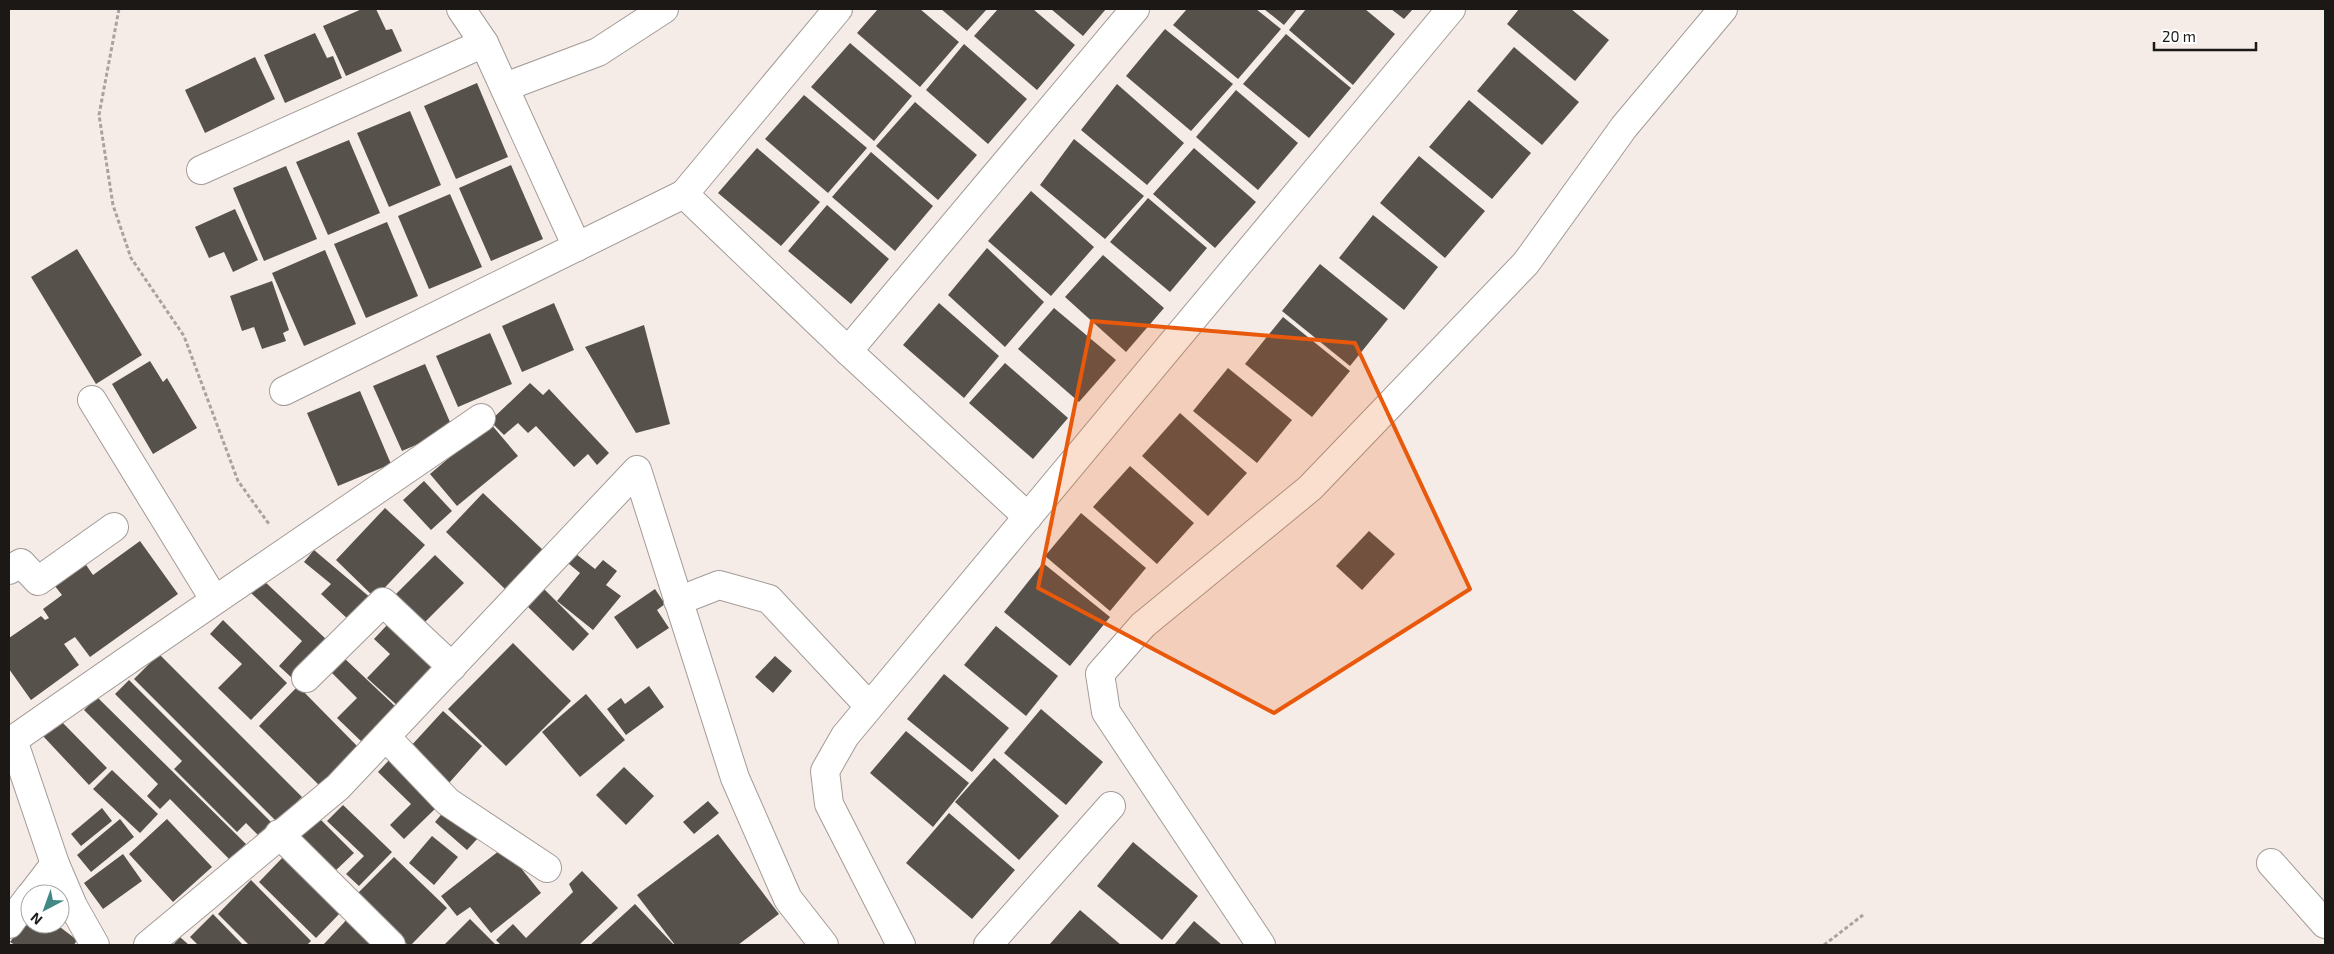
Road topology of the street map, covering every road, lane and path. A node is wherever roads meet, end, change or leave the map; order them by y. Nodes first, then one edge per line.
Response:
1 (119, 9) edge
2 (461, 9) edge
3 (664, 9) edge
4 (838, 9) edge
5 (1136, 9) edge
6 (1451, 9) edge
7 (1723, 9) edge
8 (484, 43) junction
9 (505, 87) junction
10 (200, 170) dead end
11 (684, 194) junction
12 (578, 247) junction
13 (848, 351) junction
14 (284, 391) dead end
15 (92, 400) dead end
16 (481, 418) dead end
17 (1028, 517) junction
18 (114, 527) dead end
19 (288, 551) junction
20 (9, 570) edge
21 (214, 599) junction
22 (678, 601) junction
23 (452, 667) junction
24 (306, 678) dead end
25 (870, 706) junction
26 (386, 737) junction
27 (1111, 806) dead end
28 (279, 834) junction
29 (2271, 863) dead end
30 (55, 864) junction
31 (547, 868) dead end
32 (40, 884) edge
33 (20, 910) edge
34 (1863, 915) dead end
35 (9, 924) edge
36 (2325, 924) edge
37 (96, 945) edge
38 (148, 945) edge
39 (391, 945) edge
40 (824, 945) edge
41 (901, 945) edge
42 (988, 945) edge
43 (1261, 945) edge
44 (1824, 945) edge

1 - 19 path
2 - 8 street
3 - 9 street
4 - 11 street
5 - 13 street
6 - 17 street
7 - 43 street
8 - 9 street
8 - 10 street
9 - 12 street
11 - 12 street
11 - 13 street
12 - 14 street
13 - 17 street
15 - 21 street
16 - 19 street
17 - 25 street
18 - 20 street
19 - 21 street
21 - 30 street
22 - 23 street
22 - 25 street
22 - 40 street
23 - 24 street
23 - 26 street
25 - 41 street
26 - 28 street
26 - 31 street
27 - 42 street
28 - 38 street
28 - 39 street
29 - 36 street
30 - 32 street
30 - 37 street
33 - 35 street
34 - 44 path

